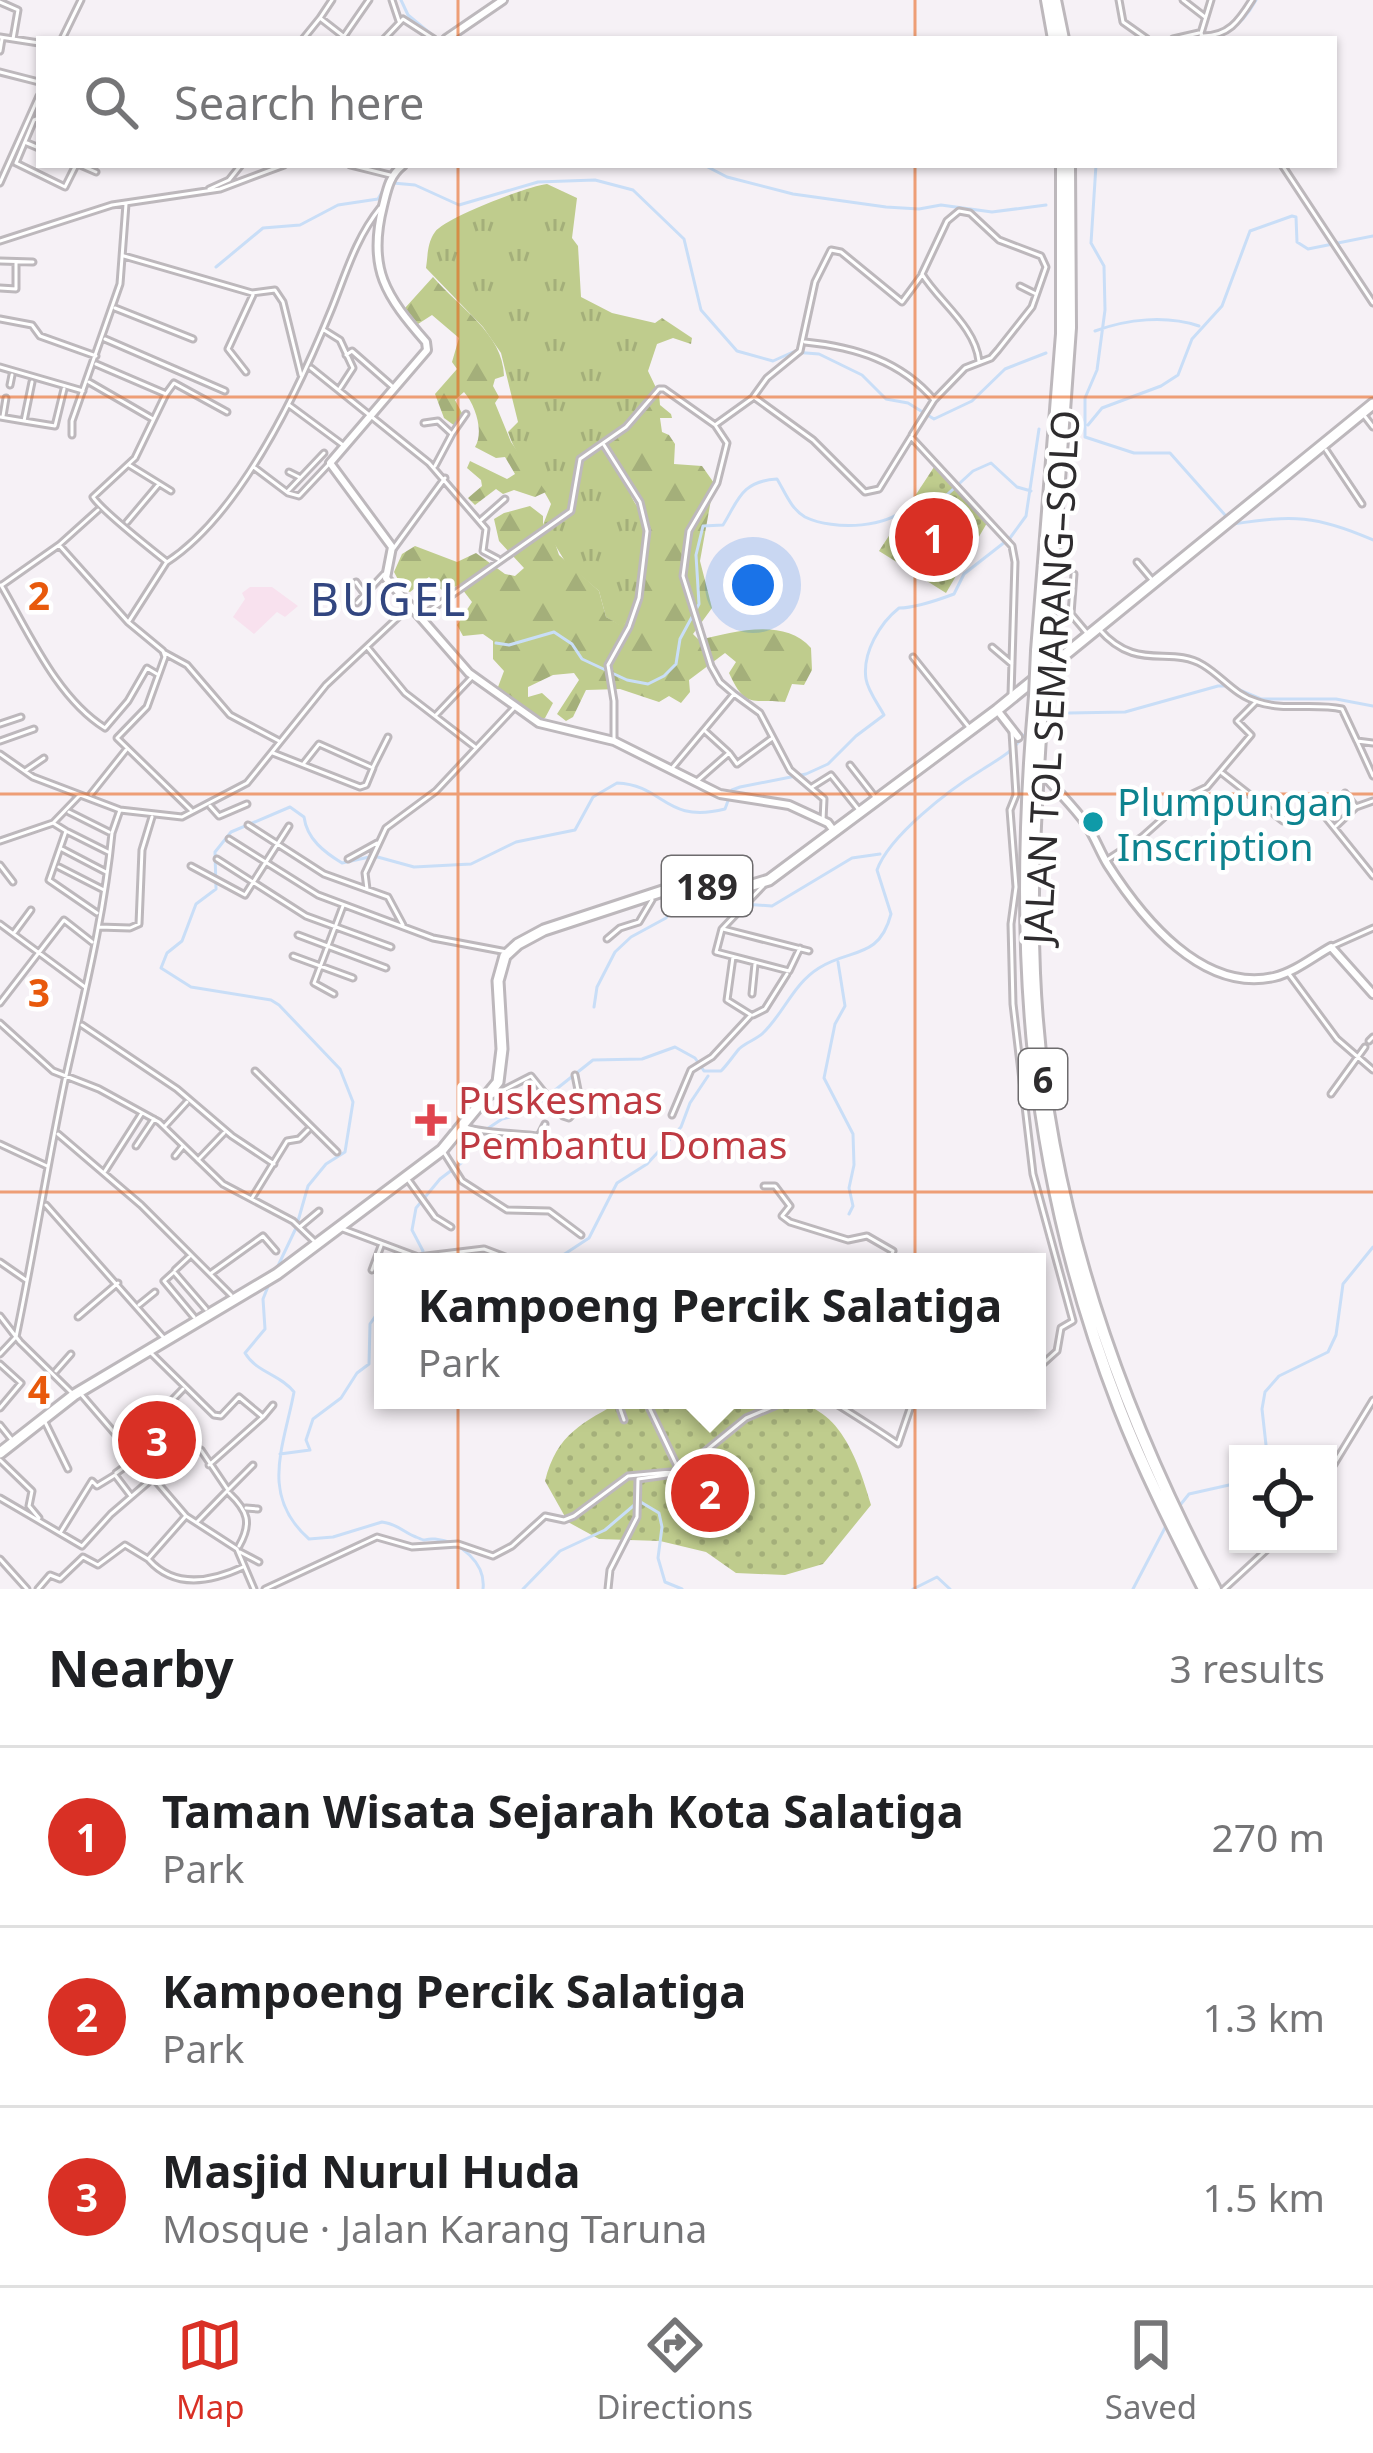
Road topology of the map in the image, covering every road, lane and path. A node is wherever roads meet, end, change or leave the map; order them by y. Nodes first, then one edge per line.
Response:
1 (24, 0) edge
2 (81, 0) edge
3 (332, 0) edge
4 (369, 0) edge
5 (392, 0) edge
6 (503, 0) edge
7 (1051, 0) edge
8 (1120, 0) edge
9 (1183, 0) edge
10 (1211, 0) edge
11 (1252, 0) edge
12 (0, 2) edge
13 (18, 10) junction
14 (1206, 18) junction
15 (320, 19) junction
16 (399, 21) junction
17 (63, 36) edge
18 (306, 36) edge
19 (341, 36) edge
20 (345, 36) edge
21 (386, 36) edge
22 (430, 36) edge
23 (450, 36) edge
24 (1054, 36) edge
25 (1063, 36) edge
26 (1143, 36) edge
27 (1202, 36) edge
28 (1, 37) edge
29 (14, 39) junction
30 (36, 43) edge
31 (0, 51) edge
32 (0, 73) edge
33 (36, 81) edge
34 (36, 104) edge
35 (36, 119) edge
36 (23, 141) junction
37 (36, 147) edge
38 (76, 168) edge
39 (86, 168) edge
40 (238, 168) edge
41 (276, 168) edge
42 (361, 168) edge
43 (400, 168) edge
44 (1065, 168) edge
45 (1284, 168) edge
46 (96, 172) dead end
47 (392, 176) junction
48 (0, 183) edge
49 (204, 190) junction
50 (126, 202) junction
51 (383, 205) junction
52 (0, 241) edge
53 (124, 256) junction
54 (0, 261) edge
55 (16, 262) junction
56 (33, 262) dead end
57 (922, 274) junction
58 (1020, 286) dead end
59 (0, 288) edge
60 (254, 293) junction
61 (1038, 295) junction
62 (1373, 303) edge
63 (114, 307) junction
64 (0, 319) edge
65 (322, 329) junction
66 (103, 338) junction
67 (193, 340) dead end
68 (803, 342) junction
69 (97, 356) junction
70 (345, 357) junction
71 (979, 361) junction
72 (94, 363) junction
73 (0, 367) edge
74 (310, 368) dead end
75 (247, 372) dead end
76 (13, 373) junction
77 (302, 376) junction
78 (33, 379) junction
79 (88, 381) junction
80 (10, 385) dead end
81 (65, 386) junction
82 (339, 390) junction
83 (396, 390) junction
84 (83, 391) junction
85 (225, 392) dead end
86 (166, 394) junction
87 (753, 397) junction
88 (6, 398) dead end
89 (934, 400) junction
90 (1373, 404) edge
91 (289, 405) junction
92 (226, 412) dead end
93 (1361, 412) junction
94 (466, 414) dead end
95 (372, 416) junction
96 (1, 417) edge
97 (24, 421) junction
98 (156, 421) junction
99 (424, 423) dead end
100 (715, 425) junction
101 (1373, 427) edge
102 (72, 434) dead end
103 (452, 434) junction
104 (911, 437) junction
105 (602, 443) junction
106 (1322, 443) junction
107 (345, 446) junction
108 (324, 453) dead end
109 (316, 462) junction
110 (128, 464) junction
111 (328, 465) junction
112 (254, 467) junction
113 (434, 467) junction
114 (290, 472) dead end
115 (301, 478) junction
116 (445, 478) junction
117 (159, 484) junction
118 (171, 491) dead end
119 (287, 492) junction
120 (505, 499) dead end
121 (1362, 504) dead end
122 (101, 508) junction
123 (480, 521) junction
124 (126, 524) junction
125 (59, 545) junction
126 (392, 549) junction
127 (500, 560) junction
128 (167, 562) junction
129 (1137, 562) dead end
130 (384, 574) junction
131 (1075, 574) dead end
132 (356, 582) dead end
133 (1154, 582) junction
134 (0, 586) edge
135 (365, 594) junction
136 (356, 603) dead end
137 (411, 605) junction
138 (421, 617) junction
139 (128, 622) junction
140 (1093, 631) junction
141 (367, 646) junction
142 (992, 646) dead end
143 (163, 651) junction
144 (913, 657) dead end
145 (1012, 664) junction
146 (158, 674) junction
147 (473, 676) junction
148 (734, 694) junction
149 (1011, 698) junction
150 (1256, 702) junction
151 (515, 707) junction
152 (997, 710) junction
153 (21, 717) dead end
154 (434, 717) junction
155 (0, 724) edge
156 (34, 729) dead end
157 (703, 730) junction
158 (970, 730) junction
159 (1015, 734) joint
160 (388, 737) dead end
161 (773, 737) junction
162 (0, 741) edge
163 (614, 741) junction
164 (1358, 741) junction
165 (281, 742) junction
166 (1373, 743) edge
167 (128, 748) junction
168 (477, 748) junction
169 (273, 752) junction
170 (729, 753) junction
171 (0, 754) edge
172 (44, 758) dead end
173 (304, 763) junction
174 (850, 765) dead end
175 (373, 768) junction
176 (672, 769) junction
177 (23, 772) junction
178 (1221, 772) junction
179 (1044, 775) dead end
180 (1373, 776) edge
181 (695, 782) junction
182 (810, 788) junction
183 (81, 794) junction
184 (1345, 794) dead end
185 (89, 796) junction
186 (878, 801) junction
187 (1373, 801) edge
188 (210, 804) junction
189 (247, 804) dead end
190 (1356, 807) junction
191 (120, 810) junction
192 (68, 811) junction
193 (193, 811) junction
194 (150, 813) junction
195 (861, 813) junction
196 (823, 820) junction
197 (53, 824) junction
198 (248, 825) dead end
199 (289, 826) dead end
200 (1334, 828) junction
201 (67, 831) junction
202 (834, 831) junction
203 (112, 833) junction
204 (229, 839) dead end
205 (0, 842) edge
206 (278, 843) junction
207 (379, 843) junction
208 (61, 848) junction
209 (110, 853) junction
210 (217, 859) dead end
211 (348, 859) dead end
212 (1106, 861) junction
213 (266, 862) junction
214 (0, 865) edge
215 (57, 866) junction
216 (191, 866) dead end
217 (106, 872) junction
218 (1373, 876) edge
219 (769, 880) junction
220 (14, 882) dead end
221 (253, 883) junction
222 (367, 889) junction
223 (104, 890) junction
224 (655, 893) junction
225 (344, 904) junction
226 (31, 910) dead end
227 (99, 914) junction
228 (0, 924) edge
229 (97, 927) junction
230 (335, 927) junction
231 (404, 927) junction
232 (722, 928) junction
233 (1373, 928) edge
234 (13, 934) junction
235 (298, 935) dead end
236 (607, 939) dead end
237 (94, 943) junction
238 (328, 946) junction
239 (1331, 946) junction
240 (391, 947) dead end
241 (800, 948) junction
242 (808, 951) dead end
243 (508, 952) junction
244 (40, 954) junction
245 (293, 956) dead end
246 (734, 957) junction
247 (756, 962) junction
248 (320, 966) junction
249 (386, 968) dead end
250 (789, 971) junction
251 (1288, 973) junction
252 (353, 978) dead end
253 (88, 989) junction
254 (334, 994) dead end
255 (752, 994) dead end
256 (1373, 994) edge
257 (0, 1003) edge
258 (751, 1015) junction
259 (0, 1023) edge
260 (80, 1024) junction
261 (1369, 1042) edge
262 (1359, 1060) junction
263 (1373, 1070) edge
264 (254, 1071) dead end
265 (575, 1075) dead end
266 (66, 1078) junction
267 (1331, 1094) dead end
268 (489, 1097) junction
269 (188, 1101) junction
270 (142, 1112) junction
271 (671, 1115) dead end
272 (154, 1119) junction
273 (545, 1124) dead end
274 (165, 1126) junction
275 (464, 1126) junction
276 (309, 1129) junction
277 (226, 1131) junction
278 (56, 1133) junction
279 (0, 1144) edge
280 (184, 1145) junction
281 (136, 1146) dead end
282 (442, 1150) junction
283 (337, 1152) dead end
284 (175, 1156) dead end
285 (198, 1160) junction
286 (274, 1164) junction
287 (50, 1168) junction
288 (103, 1173) junction
289 (406, 1179) junction
290 (764, 1186) dead end
291 (250, 1200) junction
292 (45, 1205) junction
293 (319, 1211) dead end
294 (297, 1225) junction
295 (451, 1227) dead end
296 (340, 1228) junction
297 (580, 1235) dead end
298 (381, 1245) junction
299 (317, 1246) junction
300 (276, 1251) dead end
301 (378, 1253) edge
302 (405, 1253) edge
303 (464, 1253) edge
304 (499, 1253) edge
305 (892, 1253) edge
306 (189, 1257) junction
307 (0, 1262) edge
308 (374, 1264) edge
309 (372, 1270) dead end
310 (174, 1272) junction
311 (208, 1275) junction
312 (28, 1281) junction
313 (118, 1283) junction
314 (26, 1289) junction
315 (37, 1291) dead end
316 (155, 1292) dead end
317 (237, 1300) junction
318 (138, 1306) junction
319 (0, 1316) edge
320 (211, 1316) junction
321 (78, 1317) dead end
322 (199, 1323) junction
323 (16, 1337) junction
324 (165, 1340) junction
325 (148, 1350) junction
326 (0, 1354) edge
327 (71, 1354) dead end
328 (1046, 1361) edge
329 (0, 1364) edge
330 (55, 1372) junction
331 (184, 1388) junction
332 (76, 1393) junction
333 (1373, 1400) edge
334 (273, 1405) dead end
335 (0, 1408) edge
336 (620, 1409) edge
337 (650, 1409) edge
338 (767, 1409) edge
339 (848, 1409) edge
340 (910, 1409) edge
341 (263, 1417) junction
342 (43, 1418) junction
343 (624, 1420) dead end
344 (0, 1425) edge
345 (13, 1441) junction
346 (170, 1444) junction
347 (0, 1457) edge
348 (138, 1457) junction
349 (1337, 1459) edge
350 (209, 1465) junction
351 (254, 1465) dead end
352 (147, 1467) junction
353 (68, 1469) dead end
354 (677, 1472) junction
355 (115, 1474) junction
356 (154, 1476) junction
357 (228, 1491) junction
358 (131, 1496) junction
359 (170, 1496) junction
360 (0, 1498) edge
361 (160, 1503) dead end
362 (244, 1508) junction
363 (258, 1509) dead end
364 (186, 1516) junction
365 (42, 1522) junction
366 (196, 1524) junction
367 (58, 1534) junction
368 (82, 1546) junction
369 (238, 1550) junction
370 (1264, 1553) edge
371 (83, 1558) junction
372 (0, 1559) edge
373 (148, 1559) junction
374 (260, 1562) dead end
375 (243, 1567) junction
376 (1200, 1570) junction
377 (276, 1587) edge
378 (27, 1589) edge
379 (38, 1589) edge
380 (254, 1589) edge
381 (265, 1589) edge
382 (608, 1589) edge
383 (1204, 1589) edge
384 (1215, 1589) edge
385 (1225, 1589) edge

1 - 13 street
2 - 17 street
3 - 15 street
4 - 20 street
5 - 16 street
6 - 23 street
7 - 24 highway
7 - 25 highway
8 - 26 street
9 - 14 street
10 - 14 street
11 - 27 street
12 - 13 street
13 - 29 street
14 - 27 street
15 - 18 street
15 - 19 street
16 - 21 street
16 - 22 street
28 - 29 street
28 - 31 street
29 - 30 street
32 - 33 street
34 - 36 street
35 - 36 street
36 - 37 street
36 - 38 street
36 - 48 street
39 - 46 street
40 - 49 street
41 - 49 street
42 - 47 street
43 - 47 street
44 - 376 highway, JALAN TOL SEMARANG–SOLO / 6, bridge
45 - 62 street
47 - 51 street
49 - 50 street
50 - 52 street
50 - 53 street
51 - 65 street
51 - 83 street
53 - 60 street
53 - 63 street
54 - 55 street
55 - 56 street
55 - 59 street
57 - 61 street
57 - 68 street
57 - 71 street
58 - 61 street
60 - 75 street
60 - 77 street
61 - 71 street
63 - 66 street
63 - 67 street
64 - 69 street
65 - 70 street
65 - 77 street
66 - 69 street
66 - 85 street
68 - 87 street
68 - 89 street
69 - 72 street
70 - 82 street
70 - 83 street
71 - 89 street
72 - 79 street
72 - 86 street
73 - 76 street
74 - 82 street
76 - 78 street
76 - 80 street
77 - 91 street
78 - 81 street
78 - 97 street
79 - 84 street
79 - 98 street
81 - 84 street
81 - 97 street
82 - 95 street
83 - 95 street
84 - 102 street
86 - 92 street
86 - 98 street
87 - 100 street
87 - 104 street
88 - 96 street
89 - 104 street
90 - 93 main road, 189
91 - 107 street
91 - 112 street
93 - 101 street
93 - 106 main road, 189
94 - 103 street
95 - 107 street
95 - 113 street
96 - 97 street
98 - 110 street
99 - 103 street
100 - 105 street
100 - 148 street
103 - 113 street
104 - 145 street
105 - 127 street
105 - 163 street
106 - 121 street
106 - 133 main road, 189
107 - 111 street
108 - 109 street
109 - 111 street
109 - 115 street
110 - 117 street
110 - 122 street
111 - 119 street
111 - 126 street
112 - 119 street
112 - 128 street
113 - 116 street
114 - 115 street
115 - 119 street
116 - 123 street
116 - 126 street
117 - 118 street
117 - 124 street
120 - 123 street
122 - 124 street
122 - 125 street
123 - 127 street
124 - 128 street
125 - 134 street
125 - 139 street
126 - 130 street
127 - 138 street
128 - 139 street
129 - 133 street
130 - 135 street
130 - 137 street
131 - 140 street
132 - 135 street
133 - 140 main road, 189
134 - 146 street
135 - 136 street
137 - 138 street
137 - 141 street
138 - 147 street
139 - 143 street
140 - 149 main road, 189
140 - 150 street
141 - 154 street
141 - 165 street
142 - 145 street
143 - 146 street
143 - 165 street
144 - 158 street
145 - 149 street
146 - 167 street
147 - 151 street
147 - 154 street
148 - 157 street
148 - 161 street
149 - 152 main road, 189
150 - 164 street
150 - 178 street
151 - 163 street
151 - 168 street
152 - 158 main road, 189
152 - 159 street
153 - 155 street
154 - 168 street
156 - 162 street
157 - 170 street
157 - 176 street
158 - 186 main road, 189
159 - 328 street
160 - 175 street
161 - 170 street
161 - 182 street
163 - 176 street
164 - 166 street
164 - 180 street
165 - 169 street
167 - 185 street
167 - 193 street
168 - 207 street
169 - 173 street
169 - 188 street
170 - 181 street
171 - 177 street
172 - 177 street
173 - 175 street
173 - 175 street
174 - 186 street
176 - 181 street
177 - 183 street
178 - 200 street
178 - 212 street
179 - 212 street
181 - 196 street
182 - 195 street
182 - 196 street
183 - 185 street
183 - 192 street
184 - 190 street
185 - 191 street
186 - 195 main road, 189
187 - 190 street
188 - 189 street
188 - 193 street
190 - 200 street
191 - 194 street
191 - 203 street
192 - 197 street
192 - 203 street
193 - 194 street
194 - 229 street
195 - 202 main road, 189
196 - 202 street
197 - 201 street
197 - 205 street
198 - 206 street
199 - 206 street
200 - 218 street
201 - 208 street
201 - 209 street
202 - 219 main road, 189
203 - 209 street
204 - 213 street
206 - 213 street
206 - 222 street
207 - 211 street
207 - 222 street
208 - 215 street
208 - 217 street
209 - 217 street
210 - 221 street
212 - 251 street
213 - 221 street
213 - 225 street
214 - 220 street
215 - 223 street
215 - 227 street
216 - 221 street
217 - 223 street
219 - 224 main road, 189
219 - 232 street
221 - 230 street
222 - 231 street
223 - 227 street
224 - 236 street
224 - 243 main road, 189
225 - 230 street
225 - 231 street
226 - 234 street
227 - 229 street
228 - 234 street
229 - 237 street
230 - 238 street
230 - 240 street
231 - 243 street
232 - 241 street
232 - 246 street
233 - 239 street
234 - 244 street
235 - 238 street
237 - 244 street
237 - 253 street
238 - 248 street
238 - 249 street
239 - 251 street
239 - 256 street
241 - 242 street
241 - 250 street
243 - 268 main road
244 - 253 street
244 - 257 street
245 - 248 street
246 - 247 street
246 - 258 street
247 - 250 street
247 - 255 street
248 - 252 street
248 - 254 street
250 - 258 street
251 - 262 street
253 - 260 street
258 - 271 street
259 - 266 street
260 - 266 street
260 - 269 street
261 - 262 street
262 - 263 street
262 - 267 street
264 - 276 street
265 - 268 street
266 - 270 street
266 - 278 street
268 - 275 main road
269 - 274 street
269 - 277 street
270 - 272 street
270 - 288 street
272 - 274 street
272 - 281 street
273 - 275 street
274 - 280 street
275 - 282 main road
276 - 283 street
276 - 286 street
277 - 285 street
277 - 286 street
278 - 287 street
278 - 288 street
279 - 287 street
280 - 284 street
280 - 285 street
282 - 289 main road
282 - 297 street
285 - 291 street
286 - 291 street
287 - 292 street
288 - 306 street
289 - 295 street
289 - 296 main road
290 - 305 street
291 - 294 street
292 - 312 street
292 - 313 street
293 - 294 street
294 - 299 street
296 - 298 street
296 - 299 main road
298 - 301 street
298 - 302 street
299 - 317 main road
300 - 311 street
303 - 304 street
306 - 310 street
306 - 311 street
307 - 312 street
308 - 309 street
310 - 320 street
310 - 322 street
311 - 317 street
312 - 314 street
313 - 318 street
313 - 321 street
314 - 315 street
314 - 323 street
316 - 318 street
317 - 320 main road
318 - 324 street
319 - 323 street
320 - 322 main road
322 - 324 main road
323 - 326 street
323 - 330 street
324 - 325 main road
325 - 331 street
325 - 332 main road
327 - 330 street
329 - 335 street
330 - 332 street
331 - 341 street
331 - 346 street
332 - 342 main road
332 - 348 street
333 - 349 street
334 - 341 street
336 - 343 street
337 - 354 street
338 - 354 street
339 - 340 street
341 - 350 street
342 - 345 main road
342 - 353 street
344 - 345 street
345 - 347 main road
346 - 350 street
346 - 352 street
347 - 365 street
348 - 352 street
348 - 355 street
350 - 357 street
351 - 357 street
352 - 356 street
354 - 377 street
354 - 382 street
355 - 358 street
355 - 367 street
356 - 358 street
356 - 359 street
357 - 362 street
357 - 366 street
358 - 368 street
359 - 361 street
359 - 364 street
360 - 365 street
362 - 363 street
362 - 369 street
364 - 366 street
364 - 373 street
365 - 367 street
366 - 369 street
367 - 368 street
368 - 371 street
369 - 374 street
369 - 375 street
370 - 385 street
371 - 373 street
371 - 379 street
372 - 378 street
373 - 375 street
375 - 380 street
376 - 383 highway, JALAN TOL SEMARANG–SOLO / 6
376 - 384 highway, JALAN TOL SEMARANG–SOLO / 6
377 - 381 street

